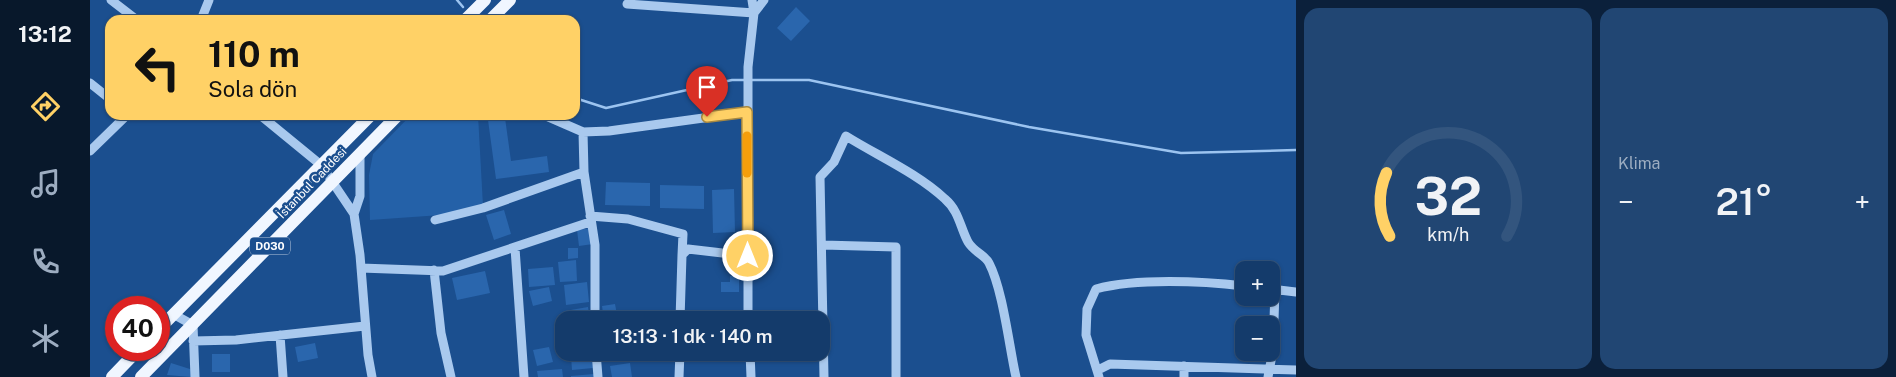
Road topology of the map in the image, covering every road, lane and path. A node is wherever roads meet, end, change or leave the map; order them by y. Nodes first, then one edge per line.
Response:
1 (111, 0) edge
2 (209, 0) edge
3 (485, 0) edge
4 (510, 0) edge
5 (752, 0) edge
6 (764, 0) edge
7 (627, 4) dead end
8 (754, 13) junction
9 (130, 15) edge
10 (203, 15) edge
11 (470, 15) edge
12 (495, 15) edge
13 (90, 83) edge
14 (105, 95) edge
15 (747, 112) junction
16 (122, 120) edge
17 (266, 120) edge
18 (366, 120) edge
19 (393, 120) edge
20 (555, 120) edge
21 (583, 132) junction
22 (90, 152) edge
23 (360, 154) junction
24 (321, 165) junction
25 (584, 172) junction
26 (334, 181) junction
27 (354, 214) junction
28 (590, 219) junction
29 (435, 220) dead end
30 (823, 244) junction
31 (515, 248) junction
32 (682, 255) junction
33 (748, 256) junction
34 (361, 268) junction
35 (434, 270) junction
36 (1235, 285) edge
37 (1280, 290) edge
38 (1296, 292) edge
39 (1273, 306) edge
40 (595, 311) edge
41 (680, 311) edge
42 (748, 311) edge
43 (173, 314) junction
44 (170, 317) edge
45 (193, 325) junction
46 (365, 326) junction
47 (280, 335) junction
48 (193, 341) junction
49 (127, 361) edge
50 (597, 361) edge
51 (680, 361) edge
52 (750, 361) edge
53 (1184, 366) junction
54 (1296, 370) edge
55 (1268, 373) edge
56 (1098, 374) edge
57 (112, 377) edge
58 (142, 377) edge
59 (195, 377) edge
60 (283, 377) edge
61 (372, 377) edge
62 (451, 377) edge
63 (524, 377) edge
64 (598, 377) edge
65 (679, 377) edge
66 (750, 377) edge
67 (824, 377) edge
68 (896, 377) edge
69 (1016, 377) edge
70 (1184, 377) edge

1 - 9 street
2 - 10 street
3 - 11 main road
4 - 12 main road
5 - 8 street
6 - 8 street
7 - 8 street
8 - 15 street
13 - 14 street
15 - 21 street
15 - 33 street
16 - 22 street
17 - 24 street
18 - 24 main road, İstanbul Caddesi / D030
19 - 23 main road, İstanbul Caddesi / D030
20 - 21 street
21 - 25 street
23 - 26 main road, İstanbul Caddesi / D030
23 - 27 street
24 - 26 street
24 - 43 main road, İstanbul Caddesi / D030
25 - 28 street
25 - 29 street
26 - 27 street
26 - 45 main road, İstanbul Caddesi / D030
27 - 34 street
28 - 31 street
28 - 32 street
28 - 40 street
30 - 67 street
30 - 68 street
30 - 69 street
31 - 35 street
31 - 63 street
32 - 33 street
32 - 41 street
33 - 42 street
34 - 35 street
34 - 46 street
35 - 62 street
36 - 56 street
37 - 38 street
39 - 55 street
43 - 44 main road, İstanbul Caddesi / D030
43 - 45 street
45 - 48 street
45 - 58 main road, İstanbul Caddesi / D030
46 - 47 street
46 - 61 street
47 - 48 street
47 - 60 street
48 - 59 street
49 - 57 main road
50 - 64 street
51 - 65 street
52 - 66 street
53 - 55 street
53 - 56 street
53 - 70 street
54 - 55 street

